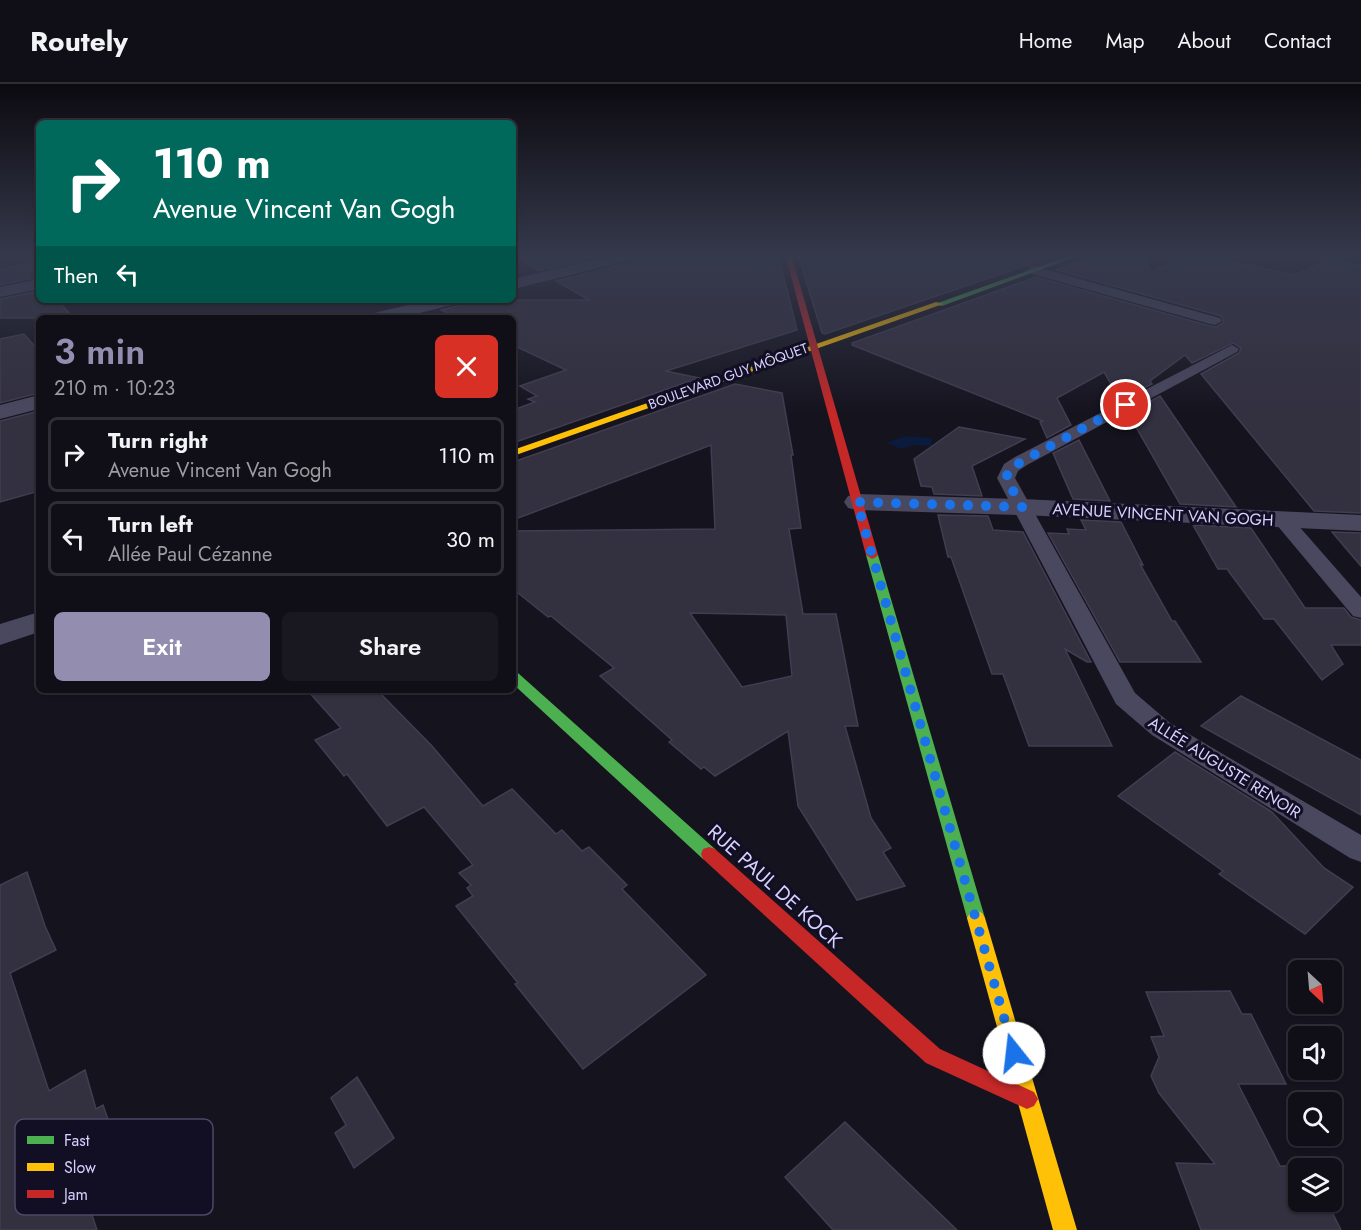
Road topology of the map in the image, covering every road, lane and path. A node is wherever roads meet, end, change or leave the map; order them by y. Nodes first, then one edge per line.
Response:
1 (420, 307) edge
2 (803, 307) edge
3 (925, 307) edge
4 (1167, 307) edge
5 (389, 315) edge
6 (1215, 321) dead end
7 (814, 346) junction
8 (1232, 349) dead end
9 (36, 403) edge
10 (0, 412) edge
11 (516, 452) edge
12 (857, 502) junction
13 (1022, 507) junction
14 (1283, 520) junction
15 (1361, 523) edge
16 (1361, 611) edge
17 (36, 622) edge
18 (0, 635) edge
19 (516, 679) edge
20 (1361, 850) edge
21 (1027, 1099) junction
22 (1065, 1230) edge

1 - 5 street
2 - 7 street
3 - 7 street, BOULEVARD GUY MÔQUET
4 - 6 lane
7 - 11 street, BOULEVARD GUY MÔQUET
7 - 12 street
8 - 13 lane, ALLÉE AUGUSTE RENOIR
9 - 10 street
12 - 13 street, AVENUE VINCENT VAN GOGH
12 - 21 street
13 - 14 street, AVENUE VINCENT VAN GOGH
13 - 20 lane, ALLÉE AUGUSTE RENOIR
14 - 15 street, AVENUE VINCENT VAN GOGH
14 - 16 lane
17 - 18 street
19 - 21 street, RUE PAUL DE KOCK
21 - 22 street

